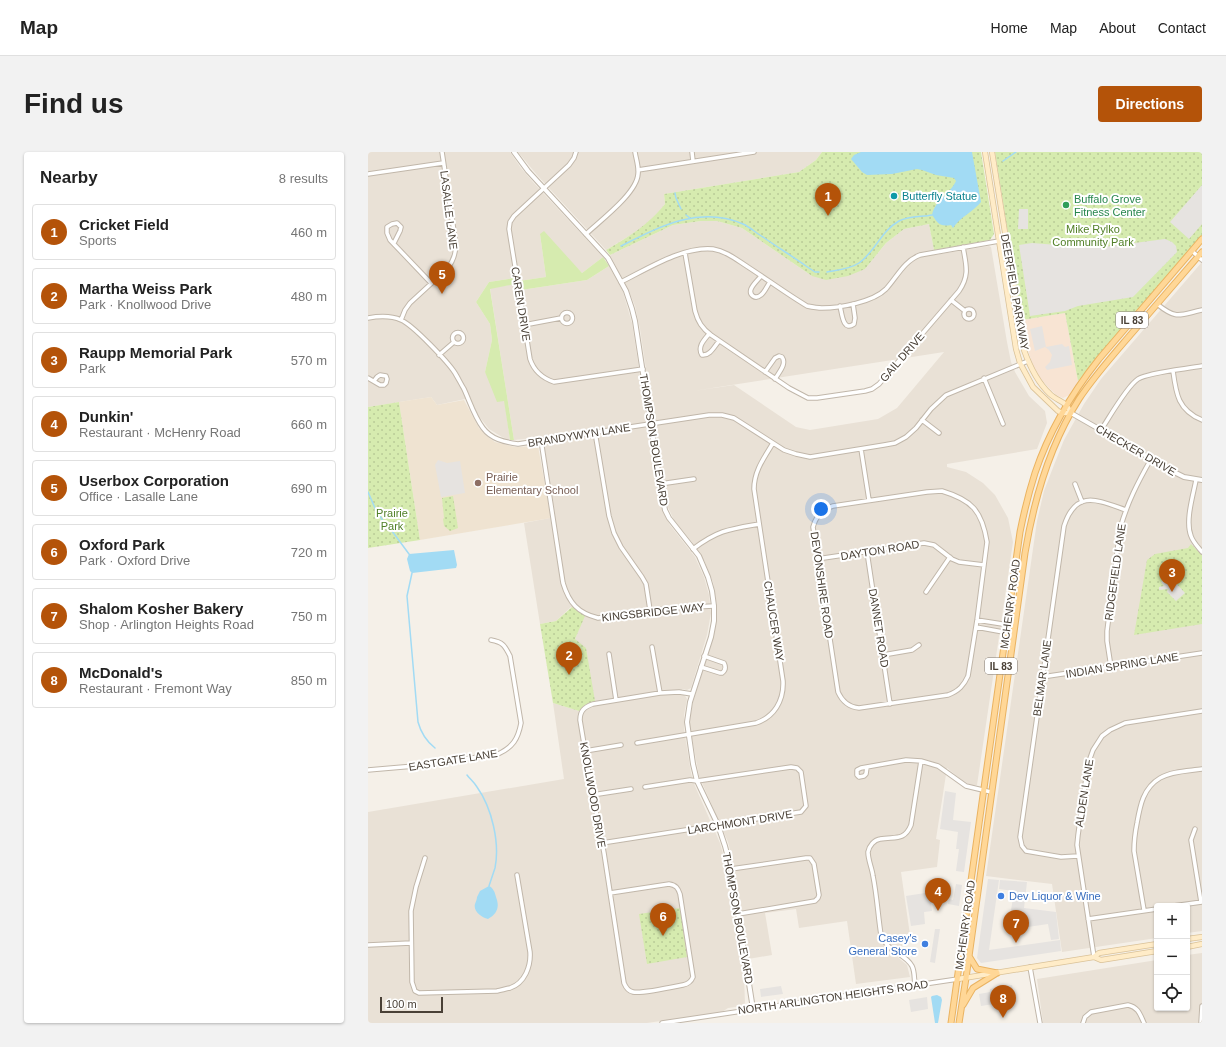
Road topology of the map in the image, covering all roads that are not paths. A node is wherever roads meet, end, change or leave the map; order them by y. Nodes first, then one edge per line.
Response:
1 (442, 152) edge
2 (514, 152) edge
3 (576, 152) edge
4 (635, 152) edge
5 (692, 152) edge
6 (754, 152) edge
7 (985, 152) edge
8 (992, 152) edge
9 (694, 161) junction
10 (443, 163) junction
11 (638, 170) junction
12 (368, 174) edge
13 (544, 188) junction
14 (586, 234) junction
15 (1202, 239) edge
16 (999, 241) junction
17 (394, 243) junction
18 (963, 247) junction
19 (1192, 251) junction
20 (685, 253) junction
21 (1201, 256) edge
22 (761, 276) junction
23 (621, 282) junction
24 (770, 282) junction
25 (431, 283) junction
26 (951, 300) junction
27 (853, 304) junction
28 (1157, 304) junction
29 (840, 306) junction
30 (965, 310) dead end
31 (1202, 310) edge
32 (368, 318) edge
33 (561, 318) dead end
34 (401, 320) junction
35 (524, 325) junction
36 (709, 334) junction
37 (719, 341) junction
38 (454, 342) dead end
39 (439, 355) junction
40 (1028, 361) junction
41 (1020, 363) junction
42 (1202, 366) edge
43 (642, 369) junction
44 (1173, 371) junction
45 (765, 372) junction
46 (368, 378) edge
47 (775, 378) junction
48 (984, 378) junction
49 (374, 381) dead end
50 (1066, 405) junction
51 (1062, 413) junction
52 (1071, 413) junction
53 (922, 420) junction
54 (1202, 420) edge
55 (651, 424) junction
56 (1003, 424) dead end
57 (1101, 430) junction
58 (595, 432) junction
59 (939, 433) dead end
60 (541, 440) junction
61 (773, 443) junction
62 (861, 449) junction
63 (1151, 459) junction
64 (694, 478) dead end
65 (1196, 480) junction
66 (1202, 480) edge
67 (660, 484) junction
68 (1075, 484) dead end
69 (869, 500) junction
70 (1082, 502) junction
71 (1126, 510) junction
72 (760, 524) junction
73 (693, 549) junction
74 (867, 552) junction
75 (1202, 552) edge
76 (950, 557) junction
77 (818, 559) junction
78 (984, 565) junction
79 (926, 592) dead end
80 (714, 606) junction
81 (650, 610) junction
82 (977, 620) junction
83 (1007, 625) junction
84 (1015, 626) junction
85 (976, 627) junction
86 (1006, 632) junction
87 (1014, 634) junction
88 (491, 640) dead end
89 (919, 645) dead end
90 (652, 647) dead end
91 (1202, 653) edge
92 (609, 654) dead end
93 (883, 655) junction
94 (704, 656) junction
95 (701, 667) junction
96 (1111, 667) junction
97 (1042, 677) junction
98 (660, 693) junction
99 (692, 694) junction
100 (616, 700) junction
101 (890, 704) junction
102 (1202, 710) edge
103 (688, 735) junction
104 (638, 743) dead end
105 (621, 745) dead end
106 (585, 751) junction
107 (920, 761) junction
108 (867, 767) dead end
109 (1202, 769) edge
110 (368, 770) edge
111 (697, 781) junction
112 (645, 786) dead end
113 (630, 789) dead end
114 (984, 791) junction
115 (991, 792) junction
116 (592, 795) junction
117 (718, 825) junction
118 (1195, 829) dead end
119 (602, 843) junction
120 (1078, 856) junction
121 (425, 858) dead end
122 (731, 868) junction
123 (517, 875) dead end
124 (610, 893) junction
125 (1202, 902) edge
126 (1190, 904) edge
127 (1154, 908) edge
128 (1144, 910) junction
129 (738, 914) junction
130 (1088, 919) junction
131 (1202, 936) edge
132 (1190, 938) edge
133 (411, 943) junction
134 (1154, 944) edge
135 (1202, 944) edge
136 (368, 946) edge
137 (1190, 946) edge
138 (1154, 951) edge
139 (969, 956) junction
140 (1094, 957) junction
141 (1030, 967) junction
142 (997, 972) junction
143 (966, 978) junction
144 (958, 979) junction
145 (915, 985) junction
146 (1202, 1006) edge
147 (753, 1009) junction
148 (961, 1009) junction
149 (662, 1023) edge
150 (951, 1023) edge
151 (959, 1023) edge
152 (1040, 1023) edge
153 (1083, 1023) edge
154 (1144, 1023) edge
155 (1201, 1023) edge

1 - 10 street, LASALLE LANE
2 - 13 street, THOMPSON BOULEVARD
3 - 13 street, CAREN DRIVE
4 - 11 street
5 - 9 street
6 - 9 street
7 - 16 main road, DEERFIELD PARKWAY
8 - 40 main road, DEERFIELD PARKWAY
9 - 11 street
10 - 12 street
10 - 25 street, LASALLE LANE
11 - 14 street
13 - 14 street, THOMPSON BOULEVARD
13 - 35 street, CAREN DRIVE
14 - 23 street, THOMPSON BOULEVARD
15 - 19 main road, MCHENRY ROAD / IL 83
16 - 18 street
16 - 41 main road, DEERFIELD PARKWAY
17 - 17 street
17 - 25 street
18 - 26 street, GAIL DRIVE
18 - 27 street
19 - 21 street
19 - 50 main road, MCHENRY ROAD / IL 83
20 - 22 street
20 - 23 street
20 - 36 street, GAIL DRIVE
21 - 28 main road, MCHENRY ROAD / IL 83
22 - 24 street
22 - 24 street
23 - 43 street, THOMPSON BOULEVARD
24 - 29 street
25 - 34 street, LASALLE LANE
26 - 30 street
26 - 47 street, GAIL DRIVE
27 - 29 street
27 - 29 street
28 - 31 street
28 - 52 main road, MCHENRY ROAD / IL 83
32 - 34 street, BRANDYWYN LANE
33 - 35 street
34 - 39 street, BRANDYWYN LANE
35 - 43 street, CAREN DRIVE
36 - 37 street, GAIL DRIVE
36 - 37 street
37 - 45 street, GAIL DRIVE
38 - 39 street
39 - 60 street, BRANDYWYN LANE
40 - 41 street, BRANDYWYN LANE
40 - 50 main road, DEERFIELD PARKWAY
41 - 48 street, BRANDYWYN LANE
41 - 51 main road, DEERFIELD PARKWAY
42 - 44 street
43 - 55 street, THOMPSON BOULEVARD
44 - 54 street
44 - 57 street
45 - 47 street, GAIL DRIVE
45 - 47 street
46 - 49 street
48 - 53 street, BRANDYWYN LANE
48 - 56 street
50 - 51 main road, MCHENRY ROAD / IL 83
50 - 52 main road, DEERFIELD PARKWAY
51 - 52 main road
51 - 83 main road, MCHENRY ROAD / IL 83
52 - 57 street, CHECKER DRIVE
52 - 84 main road, MCHENRY ROAD / IL 83
53 - 59 street
53 - 62 street, BRANDYWYN LANE
55 - 58 street, BRANDYWYN LANE
55 - 61 street, BRANDYWYN LANE
55 - 67 street, THOMPSON BOULEVARD
57 - 63 street, CHECKER DRIVE
58 - 60 street, BRANDYWYN LANE
58 - 81 street
60 - 81 street, KINGSBRIDGE WAY
61 - 62 street, BRANDYWYN LANE
61 - 72 street, CHAUCER WAY
62 - 69 street
63 - 65 street, CHECKER DRIVE
63 - 71 street, RIDGEFIELD LANE
64 - 67 street
65 - 66 street, CHECKER DRIVE
65 - 75 street
67 - 73 street, THOMPSON BOULEVARD
68 - 70 street
69 - 77 street, DEVONSHIRE ROAD
69 - 78 street, DEVONSHIRE ROAD
70 - 71 street
70 - 97 street, BELMAR LANE
71 - 96 street, RIDGEFIELD LANE
72 - 73 street
72 - 103 street, CHAUCER WAY
73 - 80 street, THOMPSON BOULEVARD
74 - 76 street, DAYTON ROAD
74 - 77 street, DAYTON ROAD
74 - 93 street, DANNET ROAD
76 - 78 street, DAYTON ROAD
76 - 79 street
77 - 101 street, DEVONSHIRE ROAD
78 - 82 street, DEVONSHIRE ROAD
80 - 81 street, KINGSBRIDGE WAY
80 - 94 street, THOMPSON BOULEVARD
82 - 83 street
82 - 85 street, DEVONSHIRE ROAD
83 - 84 street
83 - 86 main road, MCHENRY ROAD / IL 83
84 - 87 main road, MCHENRY ROAD / IL 83
85 - 86 street
85 - 101 street, DEVONSHIRE ROAD
86 - 87 street
86 - 114 main road, MCHENRY ROAD / IL 83
87 - 115 main road, MCHENRY ROAD / IL 83
88 - 110 street, EASTGATE LANE
89 - 93 street
90 - 98 street
91 - 96 street, INDIAN SPRING LANE
92 - 100 street
93 - 101 street, DANNET ROAD
94 - 95 street, THOMPSON BOULEVARD
94 - 95 street
95 - 99 street, THOMPSON BOULEVARD
96 - 97 street, INDIAN SPRING LANE
97 - 120 street, BELMAR LANE
98 - 99 street, KNOLLWOOD DRIVE
98 - 100 street, KNOLLWOOD DRIVE
99 - 103 street, THOMPSON BOULEVARD
100 - 106 street, KNOLLWOOD DRIVE
102 - 120 street, ALDEN LANE
103 - 104 street, CHAUCER WAY
103 - 111 street, THOMPSON BOULEVARD
105 - 106 street
106 - 116 street, KNOLLWOOD DRIVE
107 - 108 street
107 - 114 street
107 - 145 street
109 - 128 street
111 - 112 street
111 - 117 street, THOMPSON BOULEVARD
111 - 117 street, LARCHMONT DRIVE
113 - 116 street
114 - 115 street
114 - 144 main road, MCHENRY ROAD / IL 83
115 - 139 main road, MCHENRY ROAD / IL 83
116 - 119 street, KNOLLWOOD DRIVE
117 - 119 street, LARCHMONT DRIVE
117 - 122 street, THOMPSON BOULEVARD
118 - 125 street
119 - 124 street, KNOLLWOOD DRIVE
120 - 130 street, ALDEN LANE
121 - 133 street
122 - 129 street, THOMPSON BOULEVARD
122 - 129 street
123 - 133 street
124 - 124 street, KNOLLWOOD DRIVE
125 - 126 street
127 - 128 street
128 - 130 street
129 - 147 street, THOMPSON BOULEVARD
130 - 140 street, ALDEN LANE
131 - 132 main road
133 - 136 street
134 - 140 main road
135 - 137 main road
138 - 140 main road
139 - 142 main road
139 - 143 main road, MCHENRY ROAD / IL 83
140 - 141 main road
141 - 142 main road
141 - 152 street
142 - 143 main road
142 - 148 main road
143 - 144 main road
143 - 148 main road, MCHENRY ROAD / IL 83
144 - 145 street, NORTH ARLINGTON HEIGHTS ROAD
144 - 150 main road, MCHENRY ROAD / IL 83
145 - 147 street, NORTH ARLINGTON HEIGHTS ROAD
146 - 155 street
147 - 149 street, NORTH ARLINGTON HEIGHTS ROAD
148 - 151 main road, MCHENRY ROAD / IL 83
153 - 154 street

